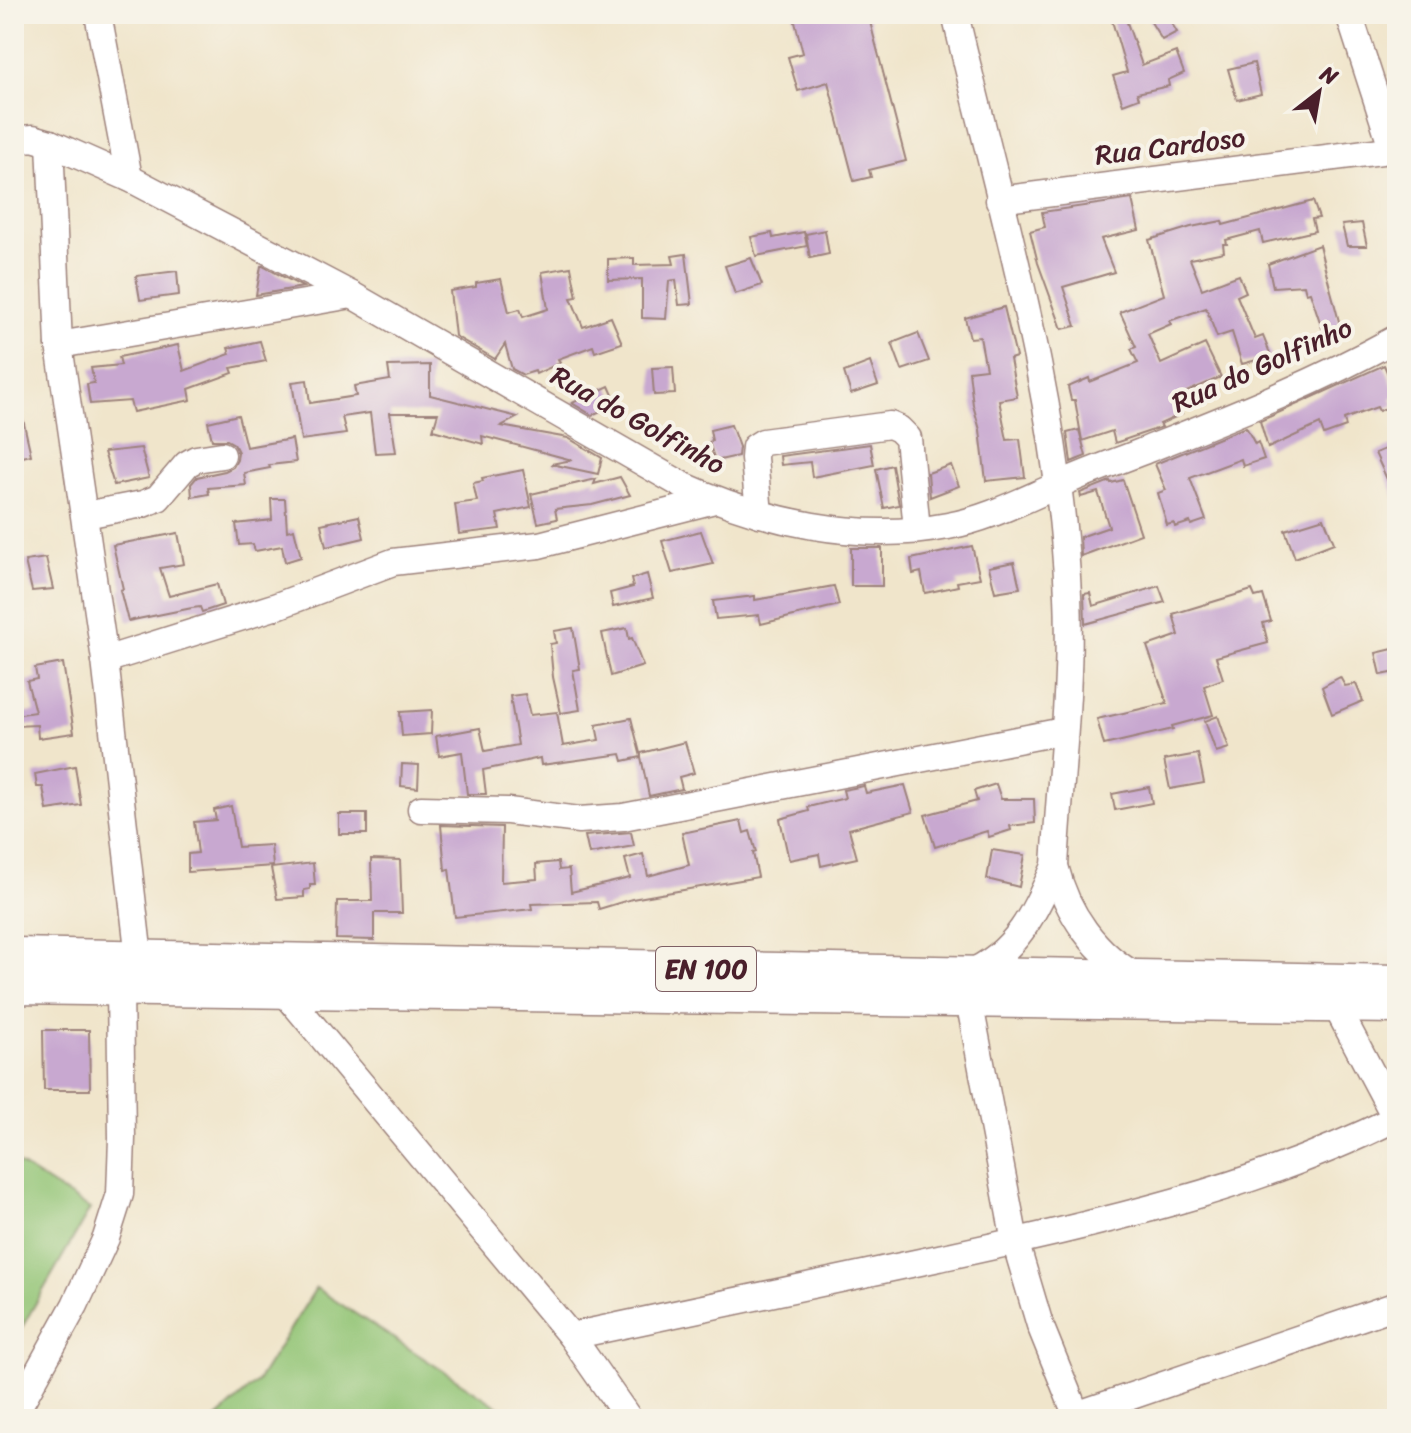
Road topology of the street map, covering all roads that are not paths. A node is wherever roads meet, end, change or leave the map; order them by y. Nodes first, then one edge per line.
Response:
1 (98, 14) edge
2 (955, 14) edge
3 (1349, 14) edge
4 (14, 140) edge
5 (50, 143) junction
6 (1395, 150) edge
7 (129, 178) junction
8 (999, 200) junction
9 (352, 295) junction
10 (1397, 338) edge
11 (59, 345) junction
12 (222, 455) dead end
13 (1059, 485) junction
14 (715, 500) junction
15 (759, 514) junction
16 (85, 515) junction
17 (917, 529) junction
18 (105, 660) junction
19 (1063, 731) junction
20 (421, 809) dead end
21 (1055, 866) junction
22 (14, 955) edge
23 (139, 958) junction
24 (1139, 977) junction
25 (1397, 982) edge
26 (14, 987) edge
27 (967, 987) junction
28 (120, 988) junction
29 (282, 989) junction
30 (1336, 1006) junction
31 (1397, 1006) edge
32 (1396, 1120) edge
33 (1015, 1241) junction
34 (1397, 1305) edge
35 (571, 1336) junction
36 (14, 1415) edge
37 (1077, 1417) edge
38 (629, 1419) edge

1 - 7 street
2 - 8 street
3 - 6 street
4 - 5 street, Rua do Golfinho
5 - 7 street, Rua do Golfinho
5 - 11 street
6 - 8 street, Rua Cardoso
7 - 9 street, Rua do Golfinho
8 - 13 street
9 - 11 street
9 - 14 street, Rua do Golfinho
10 - 13 street, Rua do Golfinho
11 - 16 street
12 - 16 street
13 - 17 street, Rua do Golfinho
13 - 19 street
14 - 15 street, Rua do Golfinho
14 - 18 street
15 - 17 street, Rua do Golfinho
15 - 17 street
16 - 18 street
18 - 23 street
19 - 20 street
19 - 21 street
21 - 24 street
21 - 27 street
22 - 23 main road, EN 100
23 - 27 main road, EN 100
24 - 25 main road, EN 100
24 - 27 main road, EN 100
26 - 28 main road, EN 100
27 - 29 main road, EN 100
27 - 30 main road, EN 100
27 - 33 street
28 - 29 main road, EN 100
28 - 36 street
29 - 35 street
30 - 31 main road, EN 100
30 - 32 street
32 - 33 street
33 - 35 street
33 - 37 street
34 - 37 street
35 - 38 street

